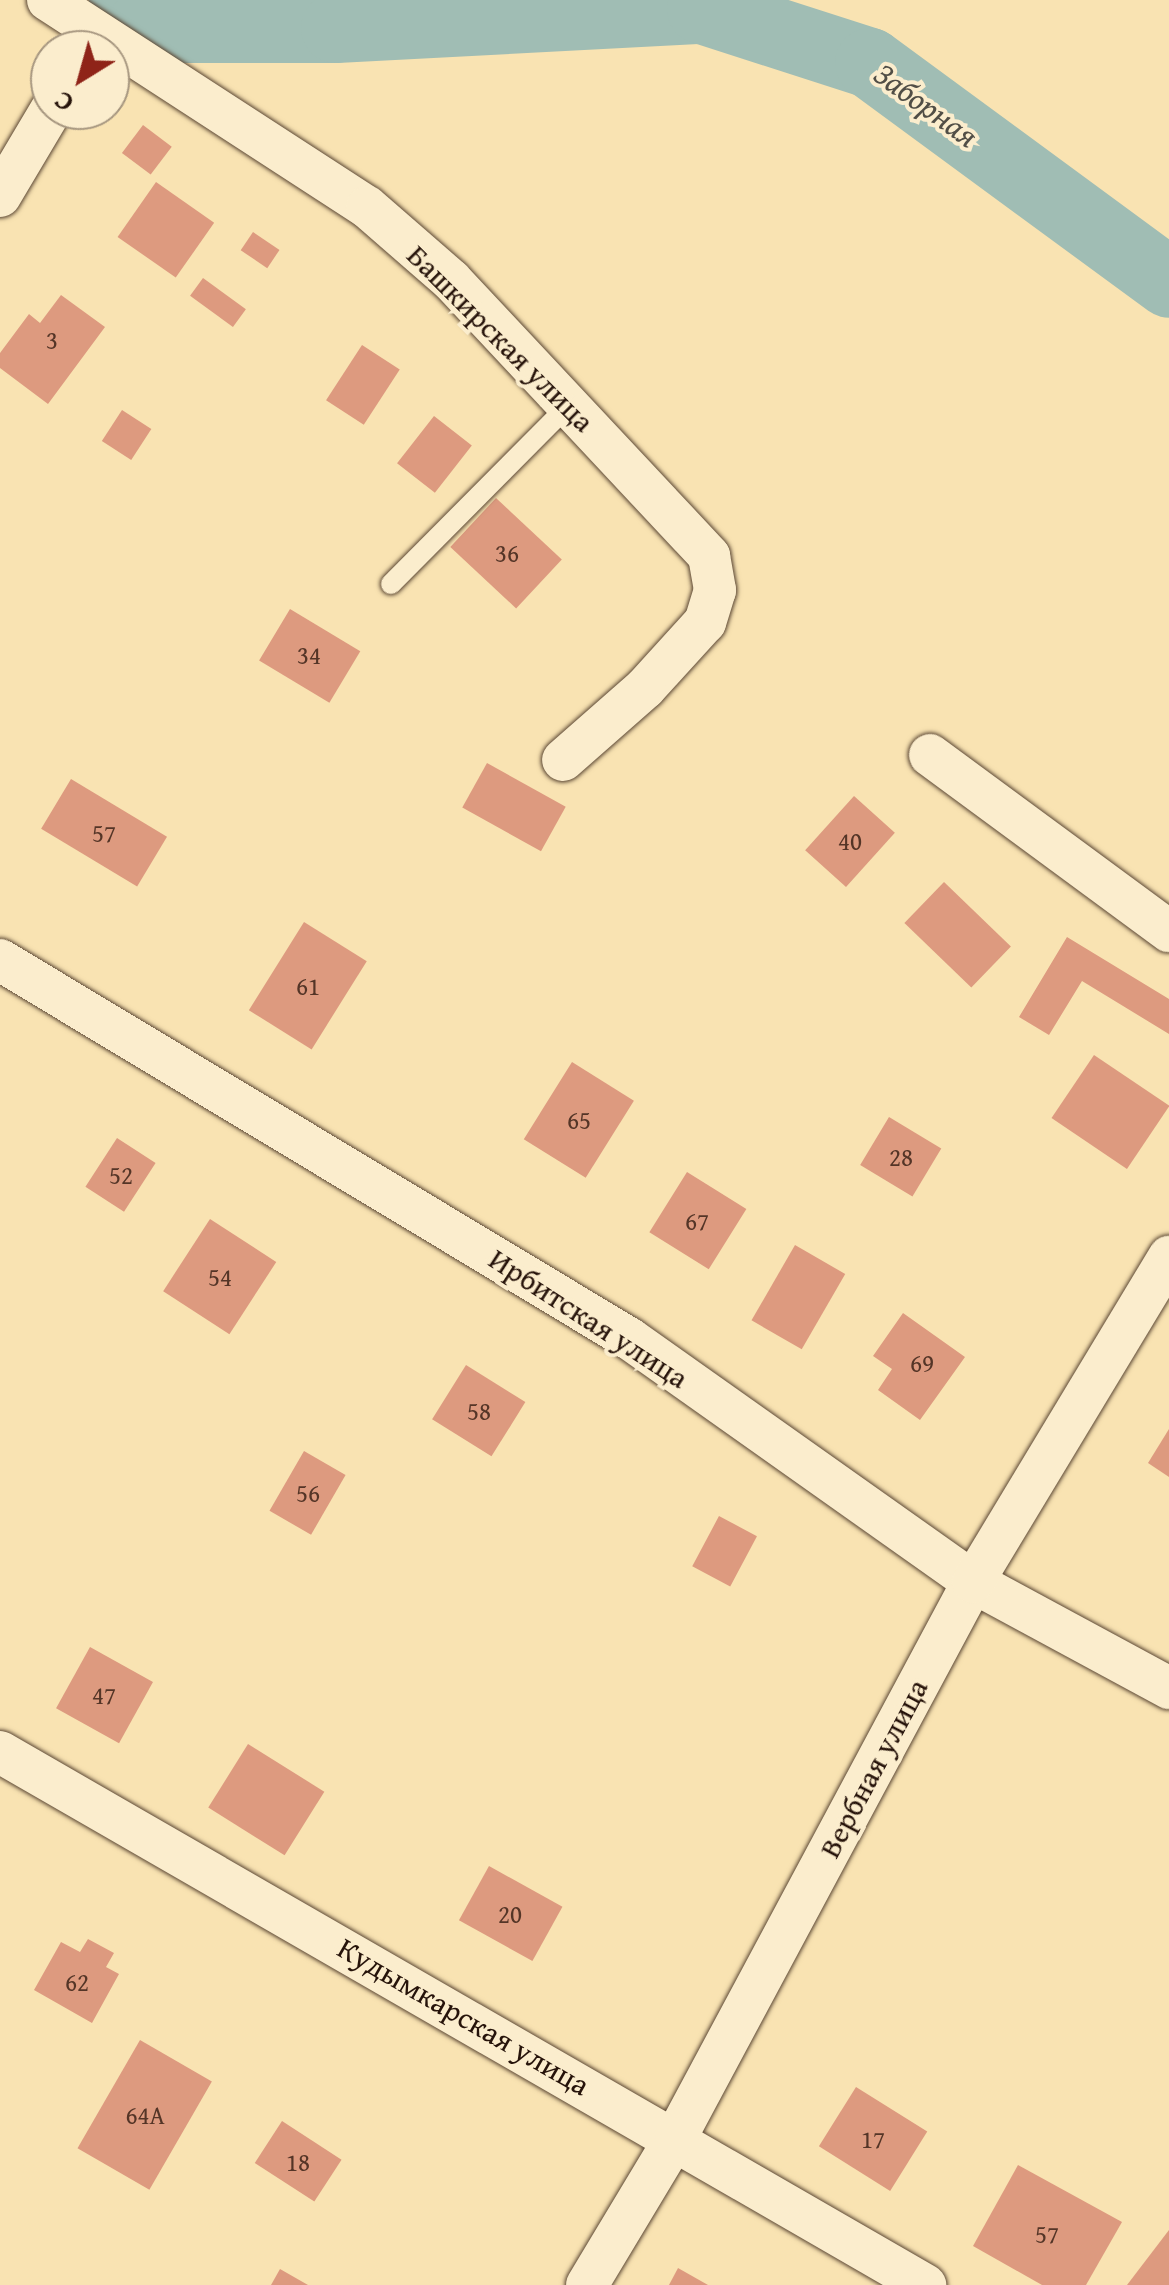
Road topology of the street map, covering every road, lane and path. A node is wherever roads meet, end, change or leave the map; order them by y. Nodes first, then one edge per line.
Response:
1 (48, 0) edge
2 (78, 30) edge
3 (130, 66) edge
4 (39, 130) edge
5 (0, 196) edge
6 (570, 404) junction
7 (390, 584) dead end
8 (930, 755) dead end
9 (563, 760) dead end
10 (1169, 931) edge
11 (0, 960) edge
12 (1169, 1256) edge
13 (973, 1582) junction
14 (1169, 1688) edge
15 (0, 1752) edge
16 (676, 2138) junction
17 (586, 2285) edge
18 (925, 2285) edge

1 - 2 street, Башкирская улица
3 - 6 street, Башкирская улица
4 - 5 street
6 - 7 lane
6 - 9 street, Башкирская улица
8 - 10 street
11 - 13 street, Ирбитская улица
12 - 13 street, Вербная улица
13 - 14 street, Ирбитская улица
13 - 16 street, Вербная улица
15 - 16 street, Кудымкарская улица
16 - 17 street, Вербная улица
16 - 18 street, Кудымкарская улица

